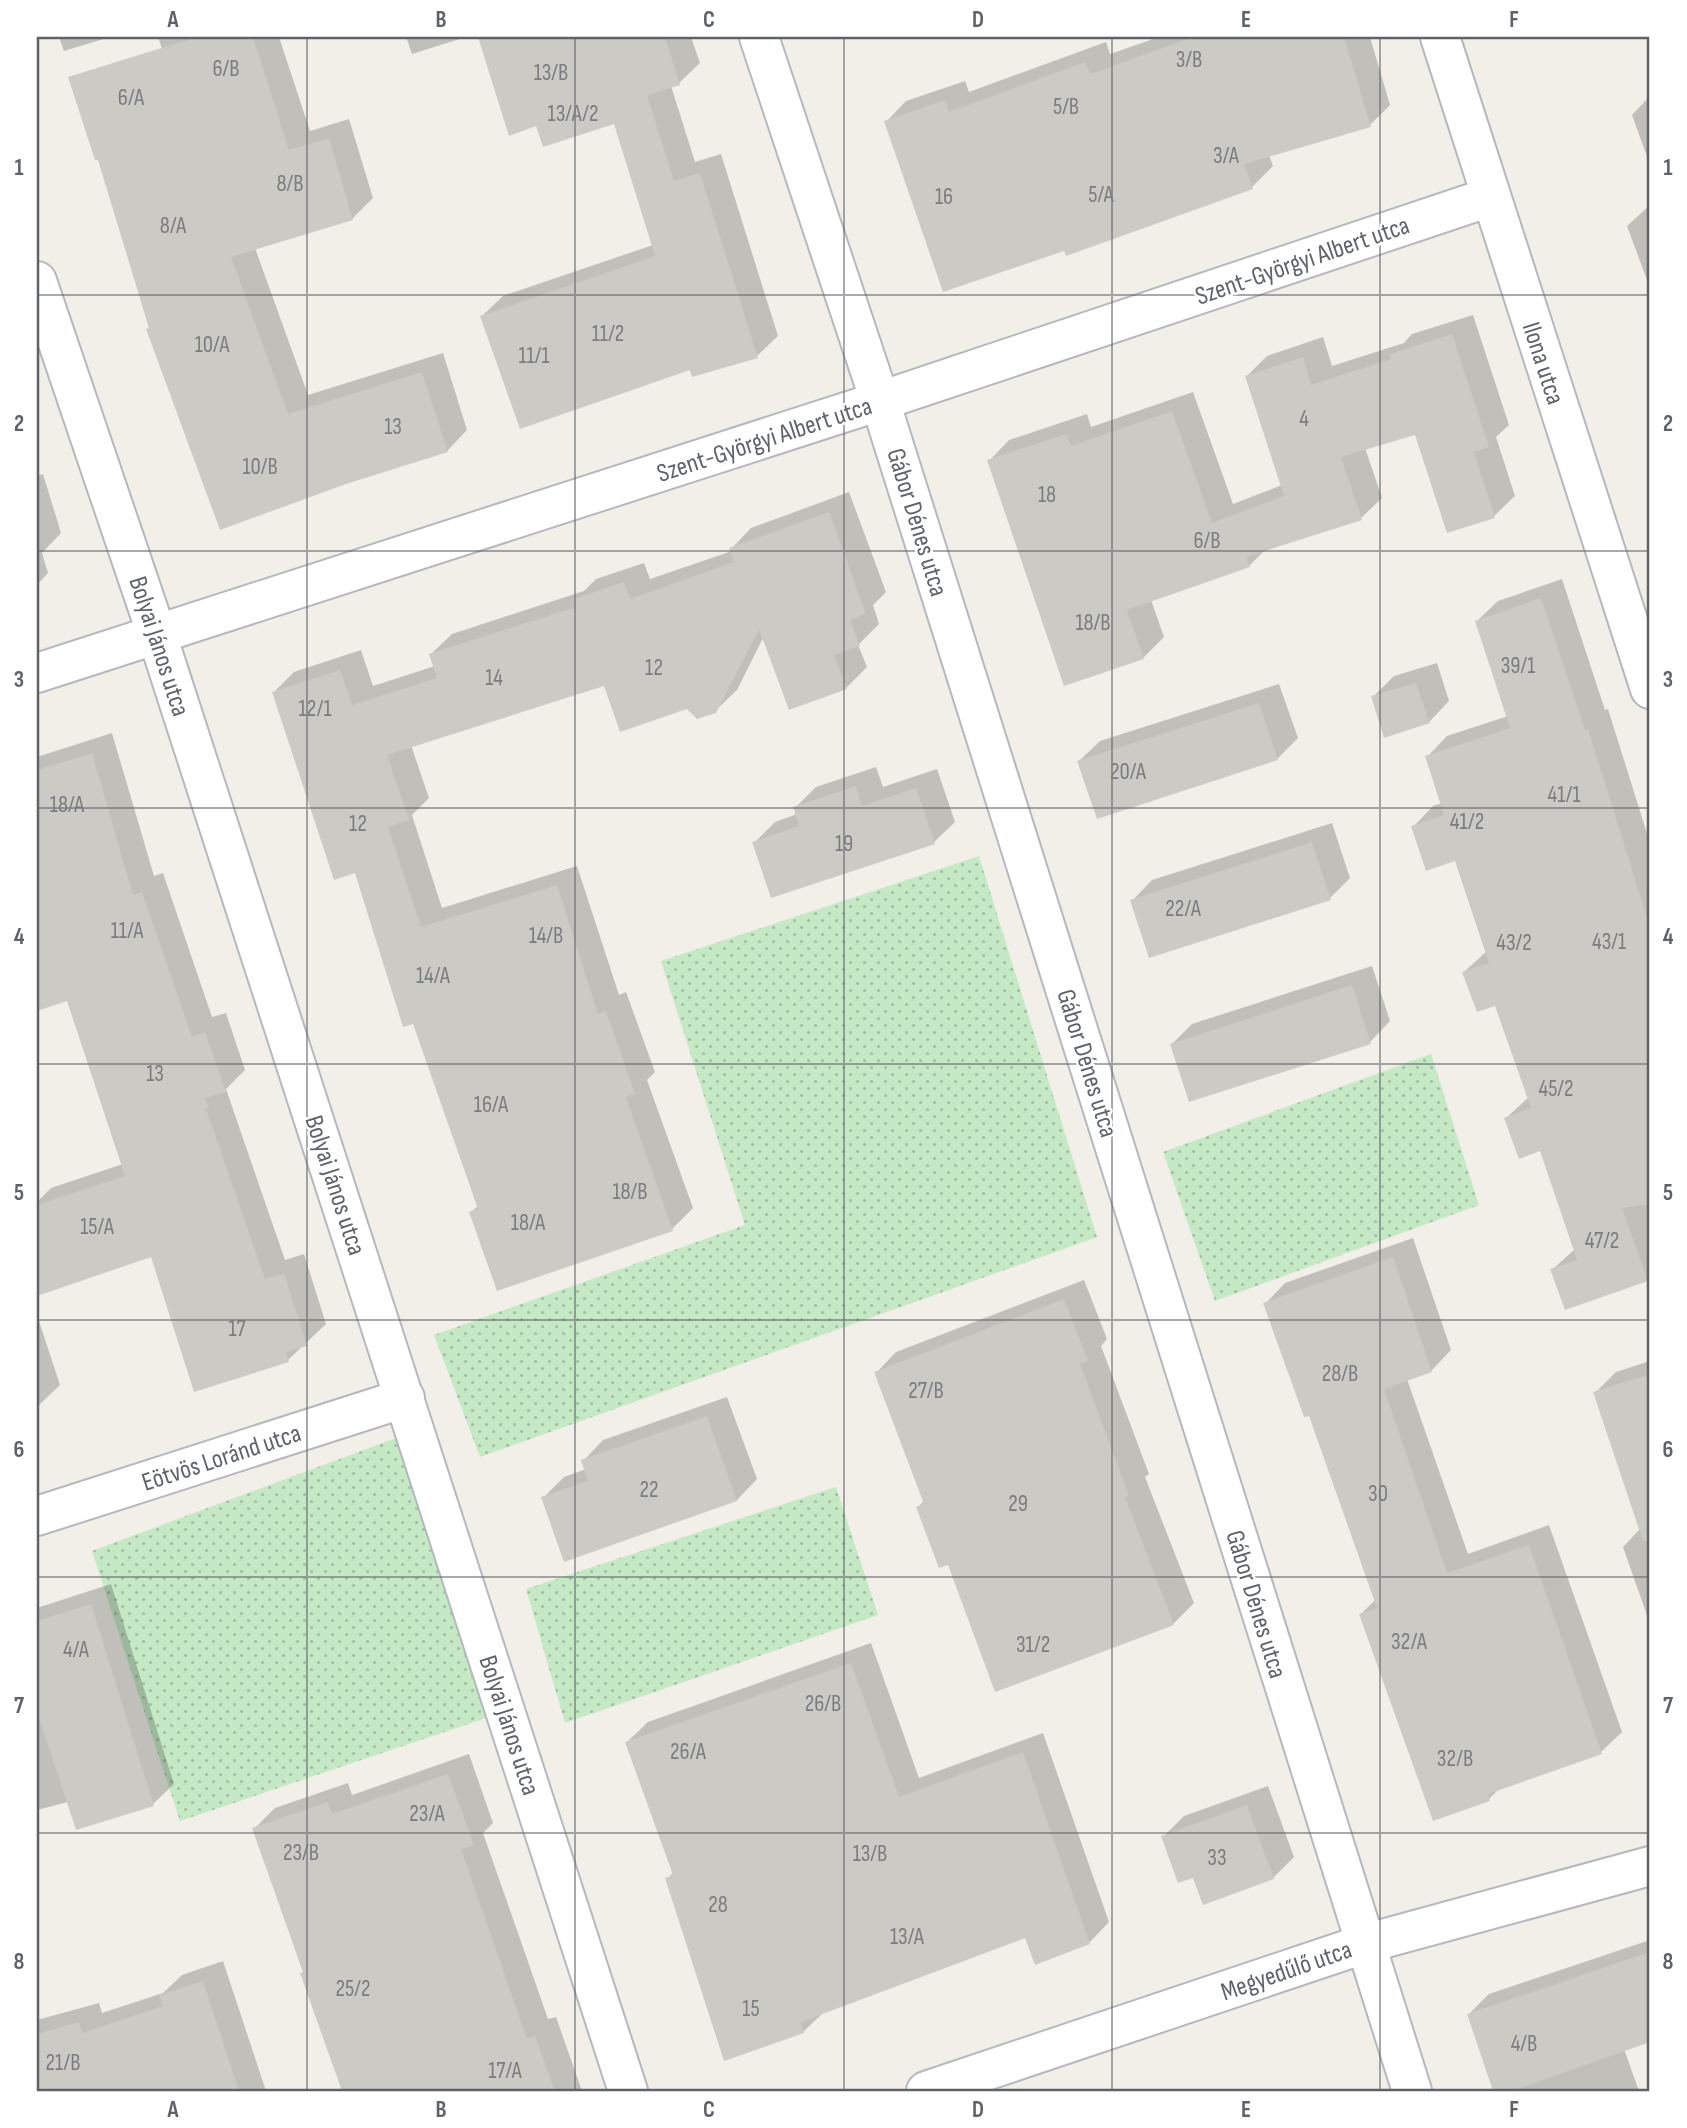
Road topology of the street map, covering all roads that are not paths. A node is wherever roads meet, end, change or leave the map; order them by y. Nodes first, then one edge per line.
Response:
1 (758, 37) edge
2 (1440, 37) edge
3 (1490, 197) junction
4 (37, 281) edge
5 (880, 401) junction
6 (157, 635) junction
7 (37, 673) edge
8 (1650, 689) edge
9 (405, 1398) junction
10 (37, 1516) edge
11 (1650, 1866) edge
12 (1364, 1944) junction
13 (628, 2091) edge
14 (926, 2091) edge
15 (1412, 2091) edge

1 - 5 street, Gábor Dénes utca
2 - 3 street, Ilona utca
3 - 5 street, Szent-Györgyi Albert utca
3 - 8 street, Ilona utca
4 - 6 street, Bolyai János utca
5 - 6 street, Szent-Györgyi Albert utca
5 - 12 street, Gábor Dénes utca
6 - 7 street, Szent-Györgyi Albert utca
6 - 9 street, Bolyai János utca
9 - 10 street, Eötvös Loránd utca
9 - 13 street, Bolyai János utca
11 - 12 street, Megyedűlő utca
12 - 14 street, Megyedűlő utca
12 - 15 street, Gábor Dénes utca

